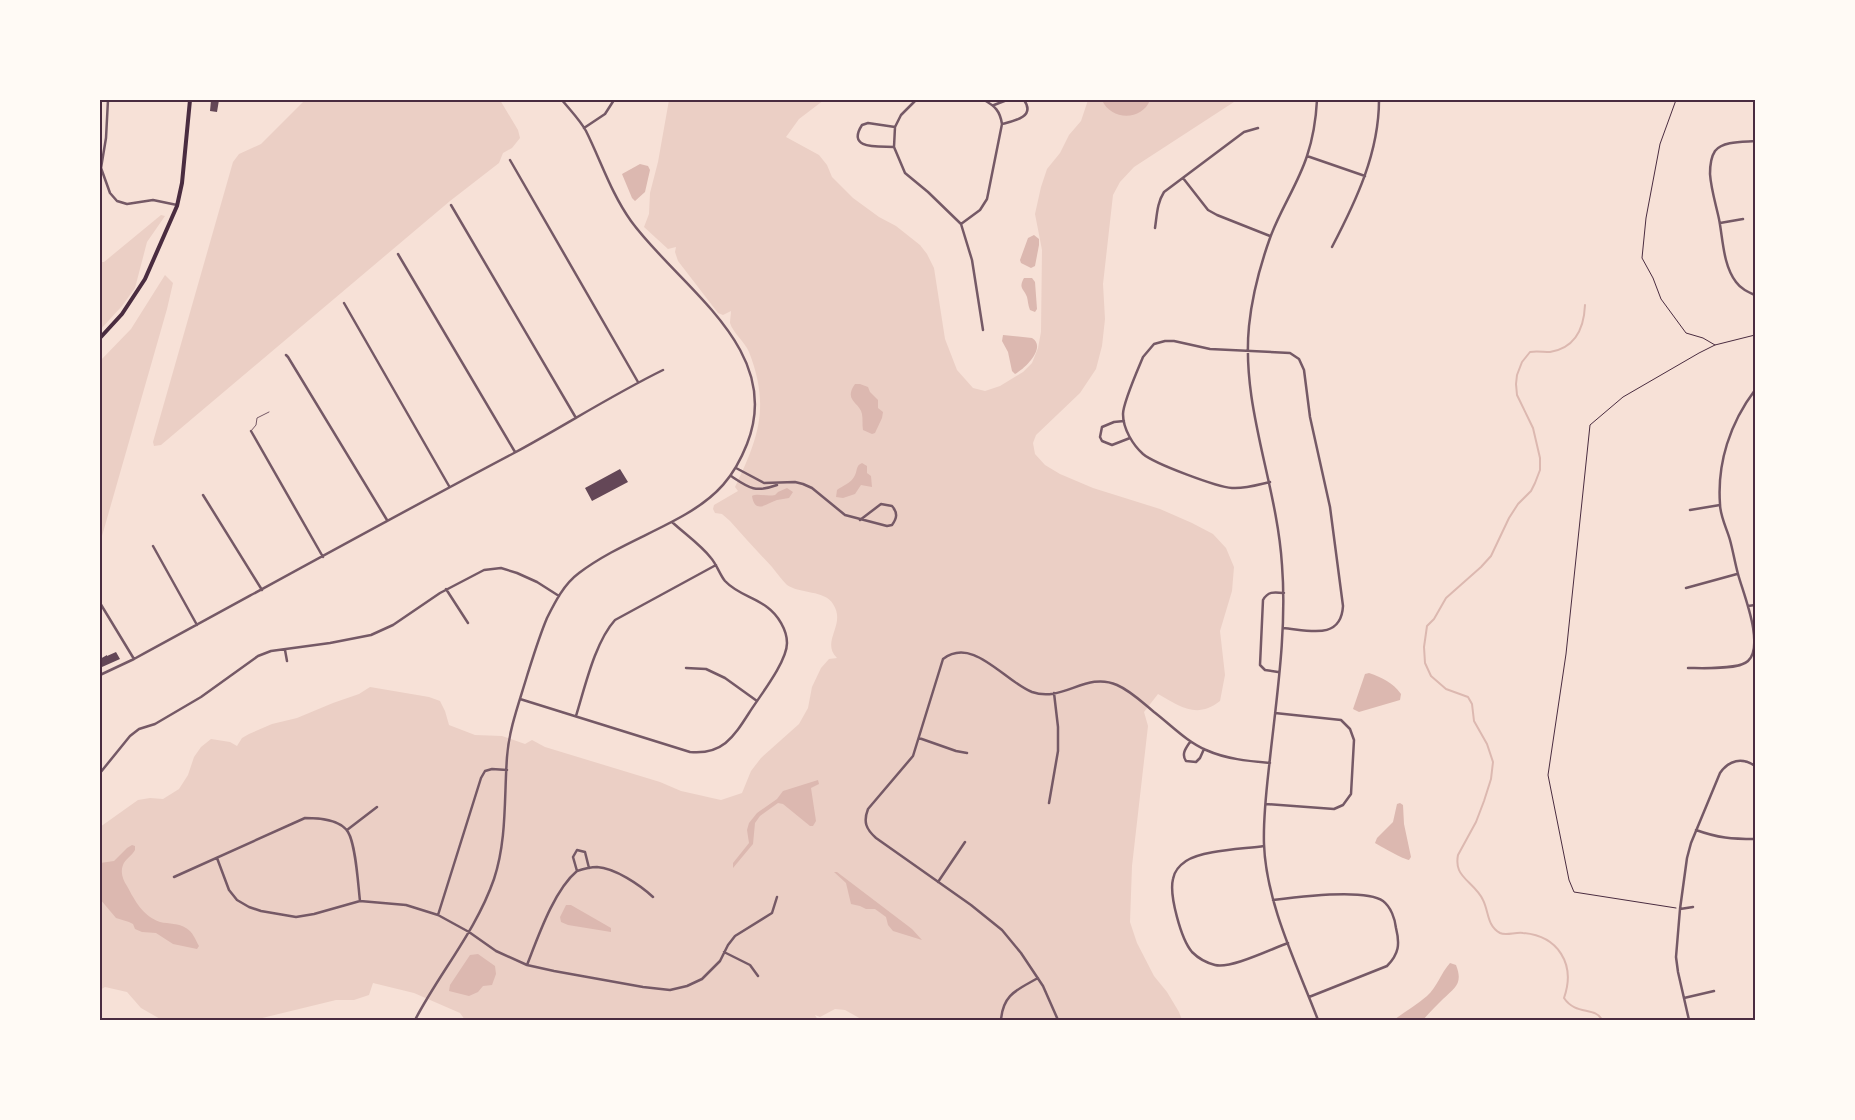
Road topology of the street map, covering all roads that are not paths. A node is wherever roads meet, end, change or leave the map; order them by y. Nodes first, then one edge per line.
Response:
1 (108, 100) edge
2 (190, 100) edge
3 (562, 100) edge
4 (614, 100) edge
5 (916, 100) edge
6 (984, 100) edge
7 (1007, 100) edge
8 (1024, 100) edge
9 (1317, 100) edge
10 (1379, 100) edge
11 (994, 105) junction
12 (1002, 124) junction
13 (895, 127) junction
14 (584, 128) junction
15 (1258, 128) dead end
16 (1755, 141) edge
17 (894, 147) junction
18 (1307, 156) junction
19 (510, 160) dead end
20 (100, 167) edge
21 (1365, 176) junction
22 (1182, 178) junction
23 (451, 205) dead end
24 (177, 206) junction
25 (1743, 219) dead end
26 (1720, 223) junction
27 (961, 224) junction
28 (1155, 228) dead end
29 (1270, 236) junction
30 (1332, 247) dead end
31 (398, 254) dead end
32 (1755, 295) edge
33 (344, 303) dead end
34 (983, 330) dead end
35 (100, 338) edge
36 (1249, 351) junction
37 (286, 356) dead end
38 (664, 370) dead end
39 (638, 382) junction
40 (1755, 390) edge
41 (269, 412) dead end
42 (576, 418) junction
43 (1124, 420) junction
44 (251, 431) joint
45 (1130, 438) junction
46 (515, 452) junction
47 (736, 468) junction
48 (731, 476) junction
49 (1270, 482) junction
50 (779, 484) junction
51 (449, 486) junction
52 (204, 495) dead end
53 (1720, 506) junction
54 (1690, 510) dead end
55 (860, 520) junction
56 (387, 521) junction
57 (672, 522) junction
58 (153, 546) dead end
59 (323, 556) junction
60 (716, 565) junction
61 (1738, 574) junction
62 (1686, 588) dead end
63 (262, 590) junction
64 (446, 590) junction
65 (1284, 592) junction
66 (559, 596) junction
67 (100, 603) edge
68 (1755, 605) edge
69 (1748, 606) junction
70 (1753, 616) edge
71 (468, 623) dead end
72 (198, 625) junction
73 (1283, 628) junction
74 (285, 650) junction
75 (134, 660) junction
76 (287, 661) dead end
77 (686, 668) dead end
78 (1688, 668) dead end
79 (1279, 672) junction
80 (100, 675) edge
81 (1054, 693) junction
82 (520, 699) junction
83 (757, 700) junction
84 (1274, 713) junction
85 (576, 716) junction
86 (919, 738) junction
87 (1191, 741) junction
88 (1204, 749) junction
89 (967, 752) dead end
90 (1270, 763) junction
91 (1755, 766) edge
92 (506, 770) junction
93 (100, 772) edge
94 (1049, 803) dead end
95 (1266, 804) junction
96 (377, 807) dead end
97 (347, 830) junction
98 (1696, 830) junction
99 (1755, 839) edge
100 (965, 842) dead end
101 (1264, 846) junction
102 (217, 858) junction
103 (589, 868) junction
104 (577, 871) junction
105 (174, 877) dead end
106 (938, 882) junction
107 (653, 897) dead end
108 (777, 897) dead end
109 (1273, 900) junction
110 (360, 901) junction
111 (1693, 907) dead end
112 (1680, 909) junction
113 (438, 915) junction
114 (469, 932) junction
115 (1288, 943) junction
116 (724, 952) junction
117 (528, 964) junction
118 (758, 976) dead end
119 (1038, 978) junction
120 (1714, 991) dead end
121 (1309, 997) junction
122 (1684, 998) junction
123 (415, 1020) edge
124 (1001, 1020) edge
125 (1058, 1020) edge
126 (1318, 1020) edge
127 (1689, 1020) edge

1 - 20 street
2 - 24 main road
3 - 14 street
4 - 14 street
5 - 13 street
6 - 11 street
7 - 11 street
8 - 12 street
9 - 18 street
10 - 21 street
11 - 12 street
12 - 27 street
13 - 17 street
13 - 17 street
14 - 47 street
15 - 22 street
16 - 26 street
17 - 27 street
18 - 21 street
18 - 29 street
19 - 39 street
20 - 24 street
21 - 30 street
22 - 28 street
22 - 29 street
23 - 42 street
24 - 35 main road
25 - 26 street
26 - 32 street
27 - 34 street
29 - 36 street
31 - 46 street
33 - 51 street
36 - 43 street
36 - 49 street
36 - 73 street
37 - 56 street
38 - 39 street
39 - 42 street
40 - 53 street
41 - 44 lane
42 - 46 street
43 - 45 street
43 - 45 street
44 - 59 street
45 - 49 street
46 - 51 street
47 - 48 street
47 - 50 street
48 - 50 street
48 - 57 street
49 - 65 street
50 - 55 street
51 - 56 street
52 - 63 street
53 - 54 street
53 - 61 street
55 - 55 street
56 - 59 street
57 - 60 street
57 - 66 street
58 - 72 street
59 - 63 street
60 - 83 street
60 - 85 street
61 - 62 street
61 - 69 street
63 - 72 street
64 - 66 street
64 - 71 street
64 - 74 street
65 - 73 street
65 - 79 street
66 - 82 street
67 - 75 street
68 - 69 street
69 - 70 street
70 - 78 street
72 - 75 street
73 - 79 street
74 - 76 street
74 - 93 street
75 - 80 street
77 - 83 street
79 - 84 street
81 - 86 street
81 - 87 street
81 - 94 street
82 - 85 street
82 - 92 street
83 - 85 street
84 - 90 street
84 - 95 street
86 - 89 street
86 - 106 street
87 - 88 street
87 - 88 street
88 - 90 street
90 - 95 street
91 - 98 street
92 - 113 street
92 - 114 street
95 - 101 street
96 - 97 street
97 - 102 street
97 - 110 street
98 - 99 street
98 - 112 street
100 - 106 street
101 - 109 street
101 - 115 street
102 - 105 street
102 - 110 street
103 - 104 street
103 - 104 street
103 - 107 street
104 - 117 street
106 - 119 street
108 - 116 street
109 - 115 street
109 - 121 street
110 - 113 street
111 - 112 street
112 - 122 street
113 - 114 street
114 - 117 street
114 - 123 street
115 - 121 street
116 - 117 street
116 - 118 street
119 - 124 street
119 - 125 street
120 - 122 street
121 - 126 street
122 - 127 street

